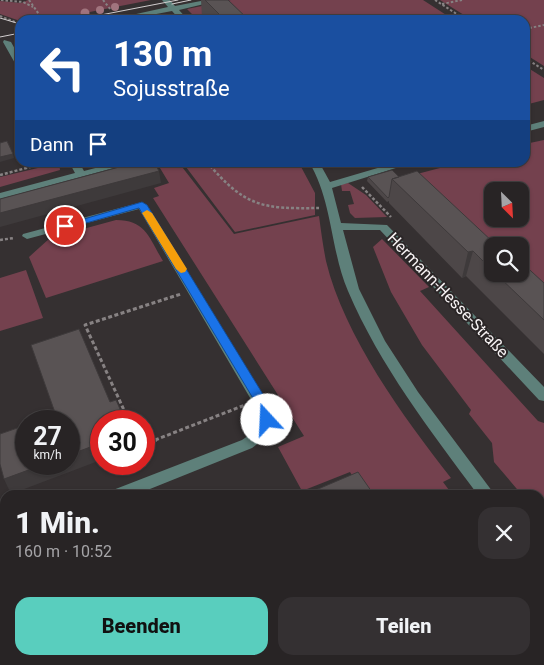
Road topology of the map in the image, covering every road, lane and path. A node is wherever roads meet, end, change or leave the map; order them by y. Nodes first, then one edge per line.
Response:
1 (1, 0) edge
2 (29, 0) edge
3 (103, 0) edge
4 (166, 0) edge
5 (217, 0) edge
6 (435, 0) edge
7 (462, 0) edge
8 (442, 4) junction
9 (33, 7) junction
10 (174, 8) junction
11 (111, 10) dead end
12 (39, 15) edge
13 (138, 15) edge
14 (180, 15) edge
15 (458, 15) edge
16 (0, 16) edge
17 (15, 22) dead end
18 (544, 25) edge
19 (530, 28) edge
20 (7, 42) edge
21 (15, 56) edge
22 (530, 61) edge
23 (544, 70) edge
24 (544, 124) edge
25 (530, 128) edge
26 (30, 167) edge
27 (77, 167) edge
28 (111, 167) edge
29 (211, 167) edge
30 (316, 167) edge
31 (394, 167) edge
32 (0, 175) edge
33 (81, 175) junction
34 (354, 179) junction
35 (325, 187) junction
36 (0, 196) edge
37 (322, 208) dead end
38 (393, 220) dead end
39 (336, 226) junction
40 (27, 236) dead end
41 (194, 289) junction
42 (544, 396) edge
43 (260, 399) junction
44 (124, 410) edge
45 (155, 440) edge
46 (131, 490) edge
47 (483, 490) edge

1 - 9 path
2 - 9 path
3 - 11 path
4 - 10 street
5 - 10 street
6 - 8 path
7 - 8 path
8 - 15 path
9 - 12 path
10 - 13 street
10 - 14 street
16 - 17 path
18 - 19 path
20 - 21 street
22 - 23 path
24 - 25 street
26 - 32 path
27 - 33 street
28 - 33 street
29 - 37 path
30 - 35 street
31 - 34 street
33 - 36 street
34 - 35 street
34 - 38 path
35 - 39 street
39 - 42 street, Hermann-Hesse-Straße
39 - 47 street
40 - 41 street
41 - 43 street
41 - 44 path
43 - 45 path
43 - 46 street

